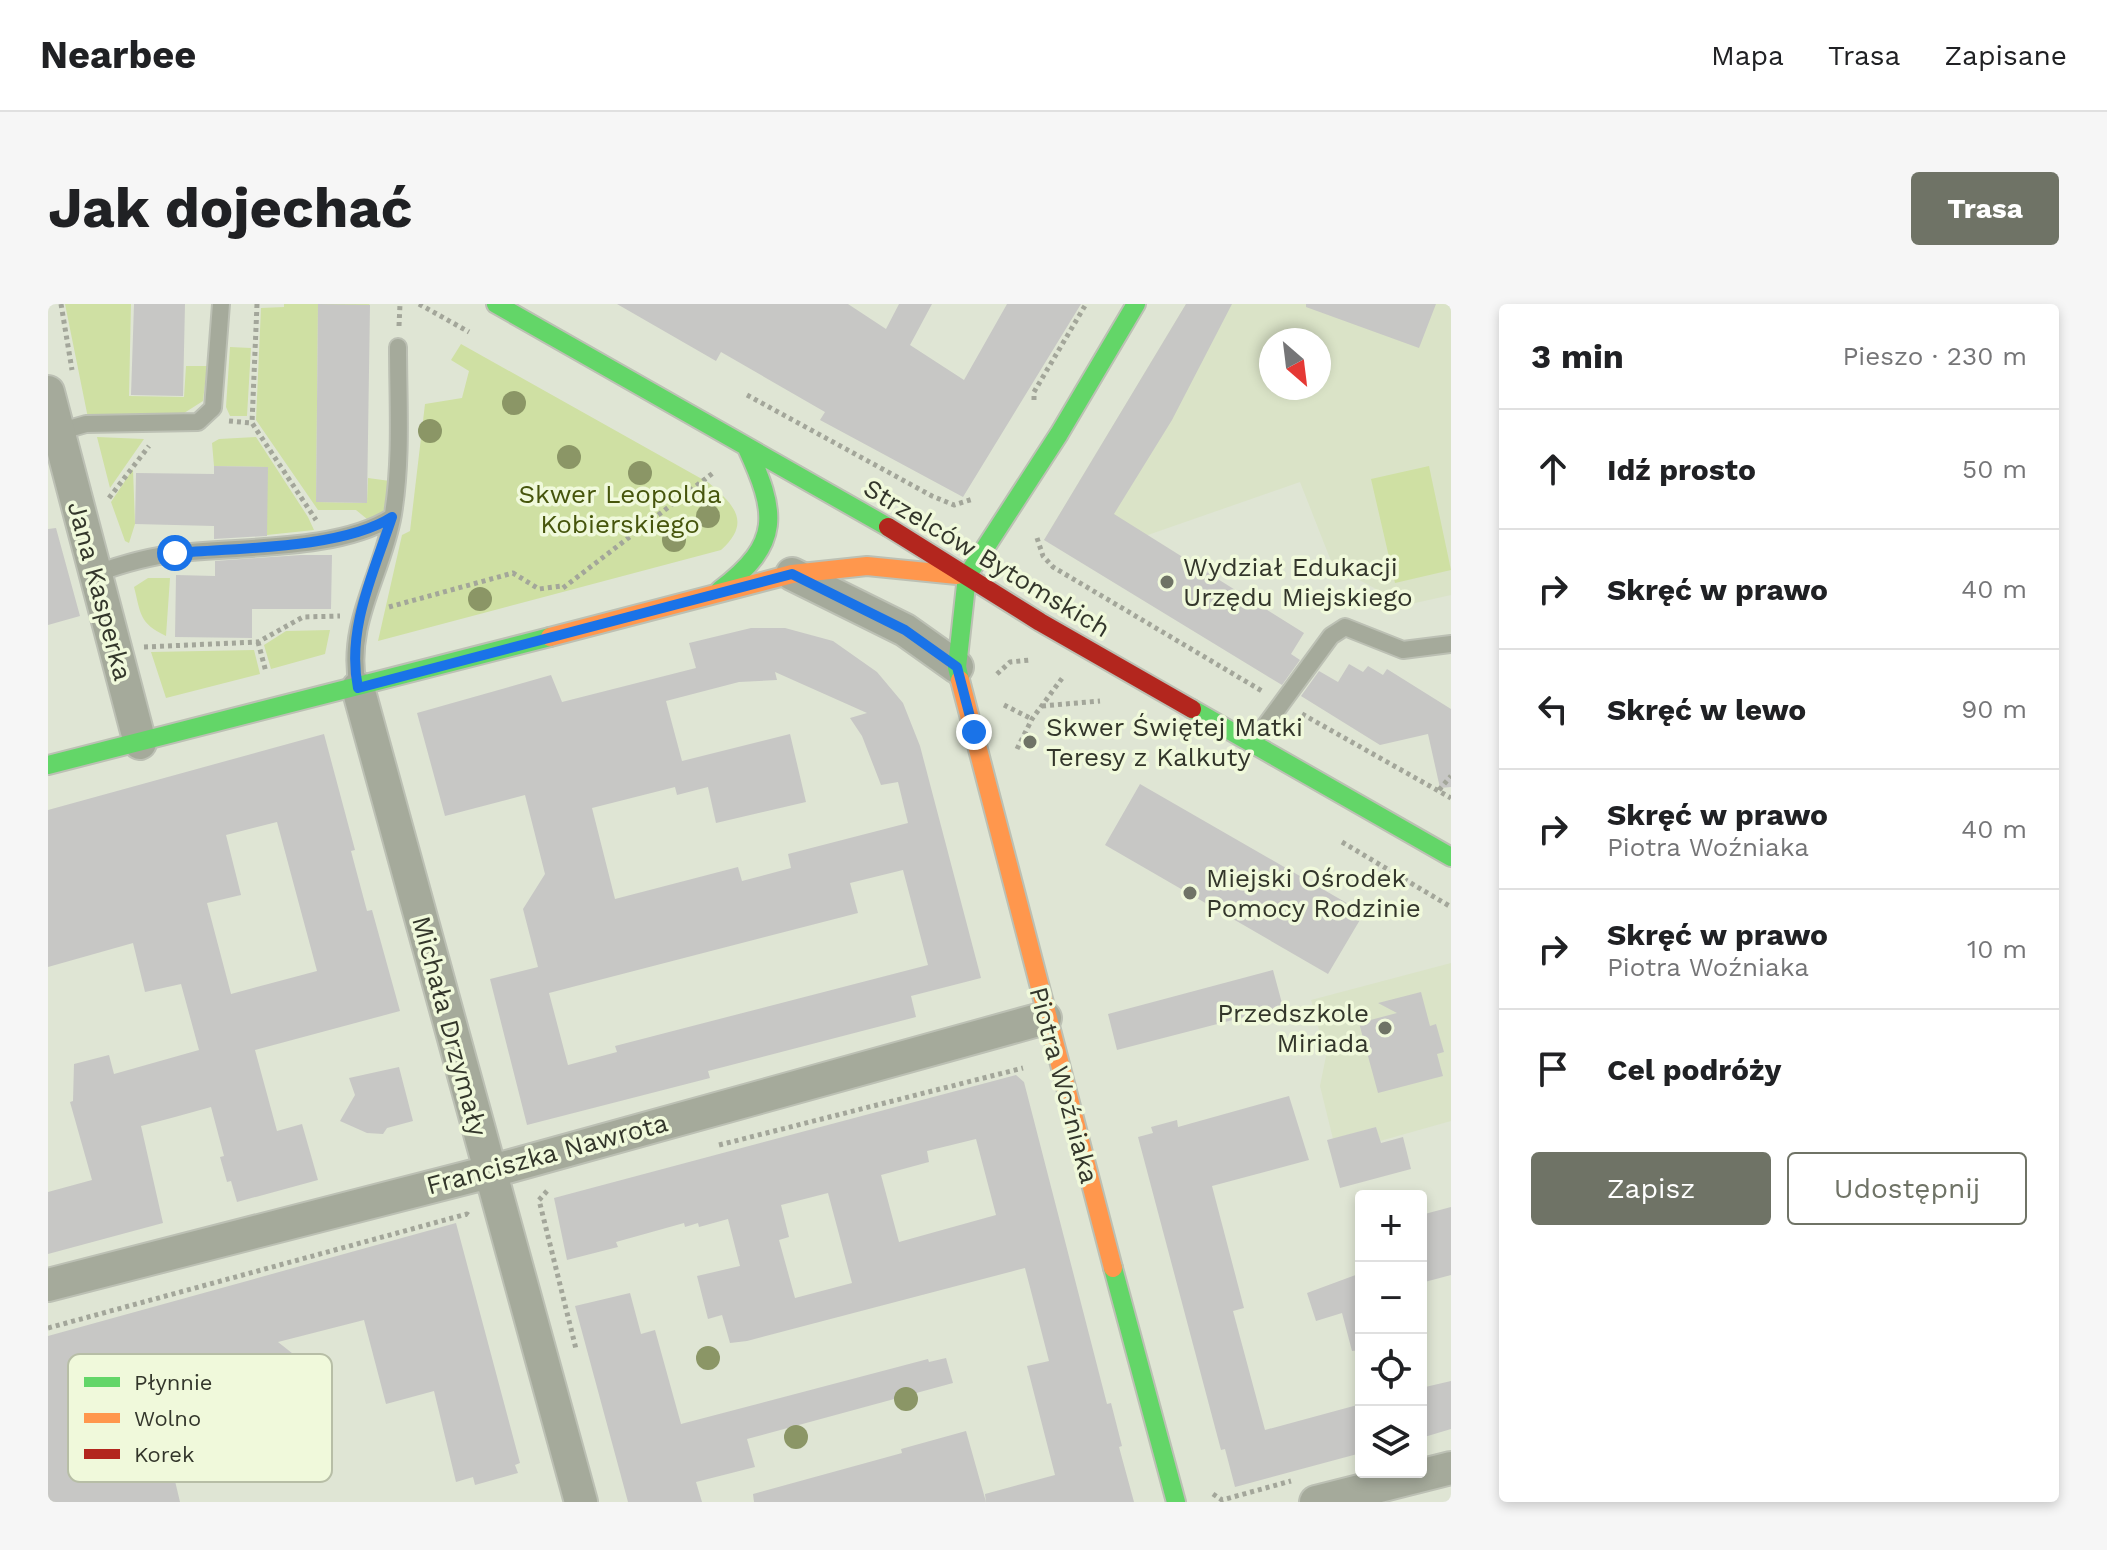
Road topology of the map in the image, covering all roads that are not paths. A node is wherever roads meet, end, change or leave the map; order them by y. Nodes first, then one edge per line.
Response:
1 (221, 304) edge
2 (496, 304) edge
3 (1136, 304) edge
4 (398, 347) dead end
5 (48, 392) edge
6 (58, 432) junction
7 (746, 446) junction
8 (392, 517) junction
9 (95, 574) junction
10 (792, 574) junction
11 (967, 576) junction
12 (718, 591) junction
13 (1451, 644) edge
14 (957, 667) junction
15 (358, 688) junction
16 (1254, 741) junction
17 (140, 743) junction
18 (48, 765) edge
19 (1451, 857) edge
20 (1045, 1018) junction
21 (489, 1172) junction
22 (48, 1285) edge
23 (1451, 1468) edge
24 (1311, 1490) edge
25 (581, 1502) edge
26 (1176, 1502) edge

1 - 6 lane
2 - 7 street, Strzelców Bytomskich
3 - 11 street
4 - 8 lane
5 - 6 street, Jana Kasperka
6 - 9 street, Jana Kasperka
7 - 11 street, Strzelców Bytomskich
7 - 12 street
8 - 9 lane
8 - 15 lane
9 - 17 street, Jana Kasperka
10 - 11 street
10 - 12 street
10 - 14 street
11 - 14 street, Piotra Woźniaka
11 - 16 street, Strzelców Bytomskich
12 - 15 street
13 - 16 lane
14 - 20 street, Piotra Woźniaka
15 - 17 street
15 - 21 street, Michała Drzymały
16 - 19 street, Strzelców Bytomskich
17 - 18 street
20 - 21 street, Franciszka Nawrota
20 - 26 street, Piotra Woźniaka
21 - 22 street, Franciszka Nawrota
21 - 25 street, Michała Drzymały
23 - 24 street

